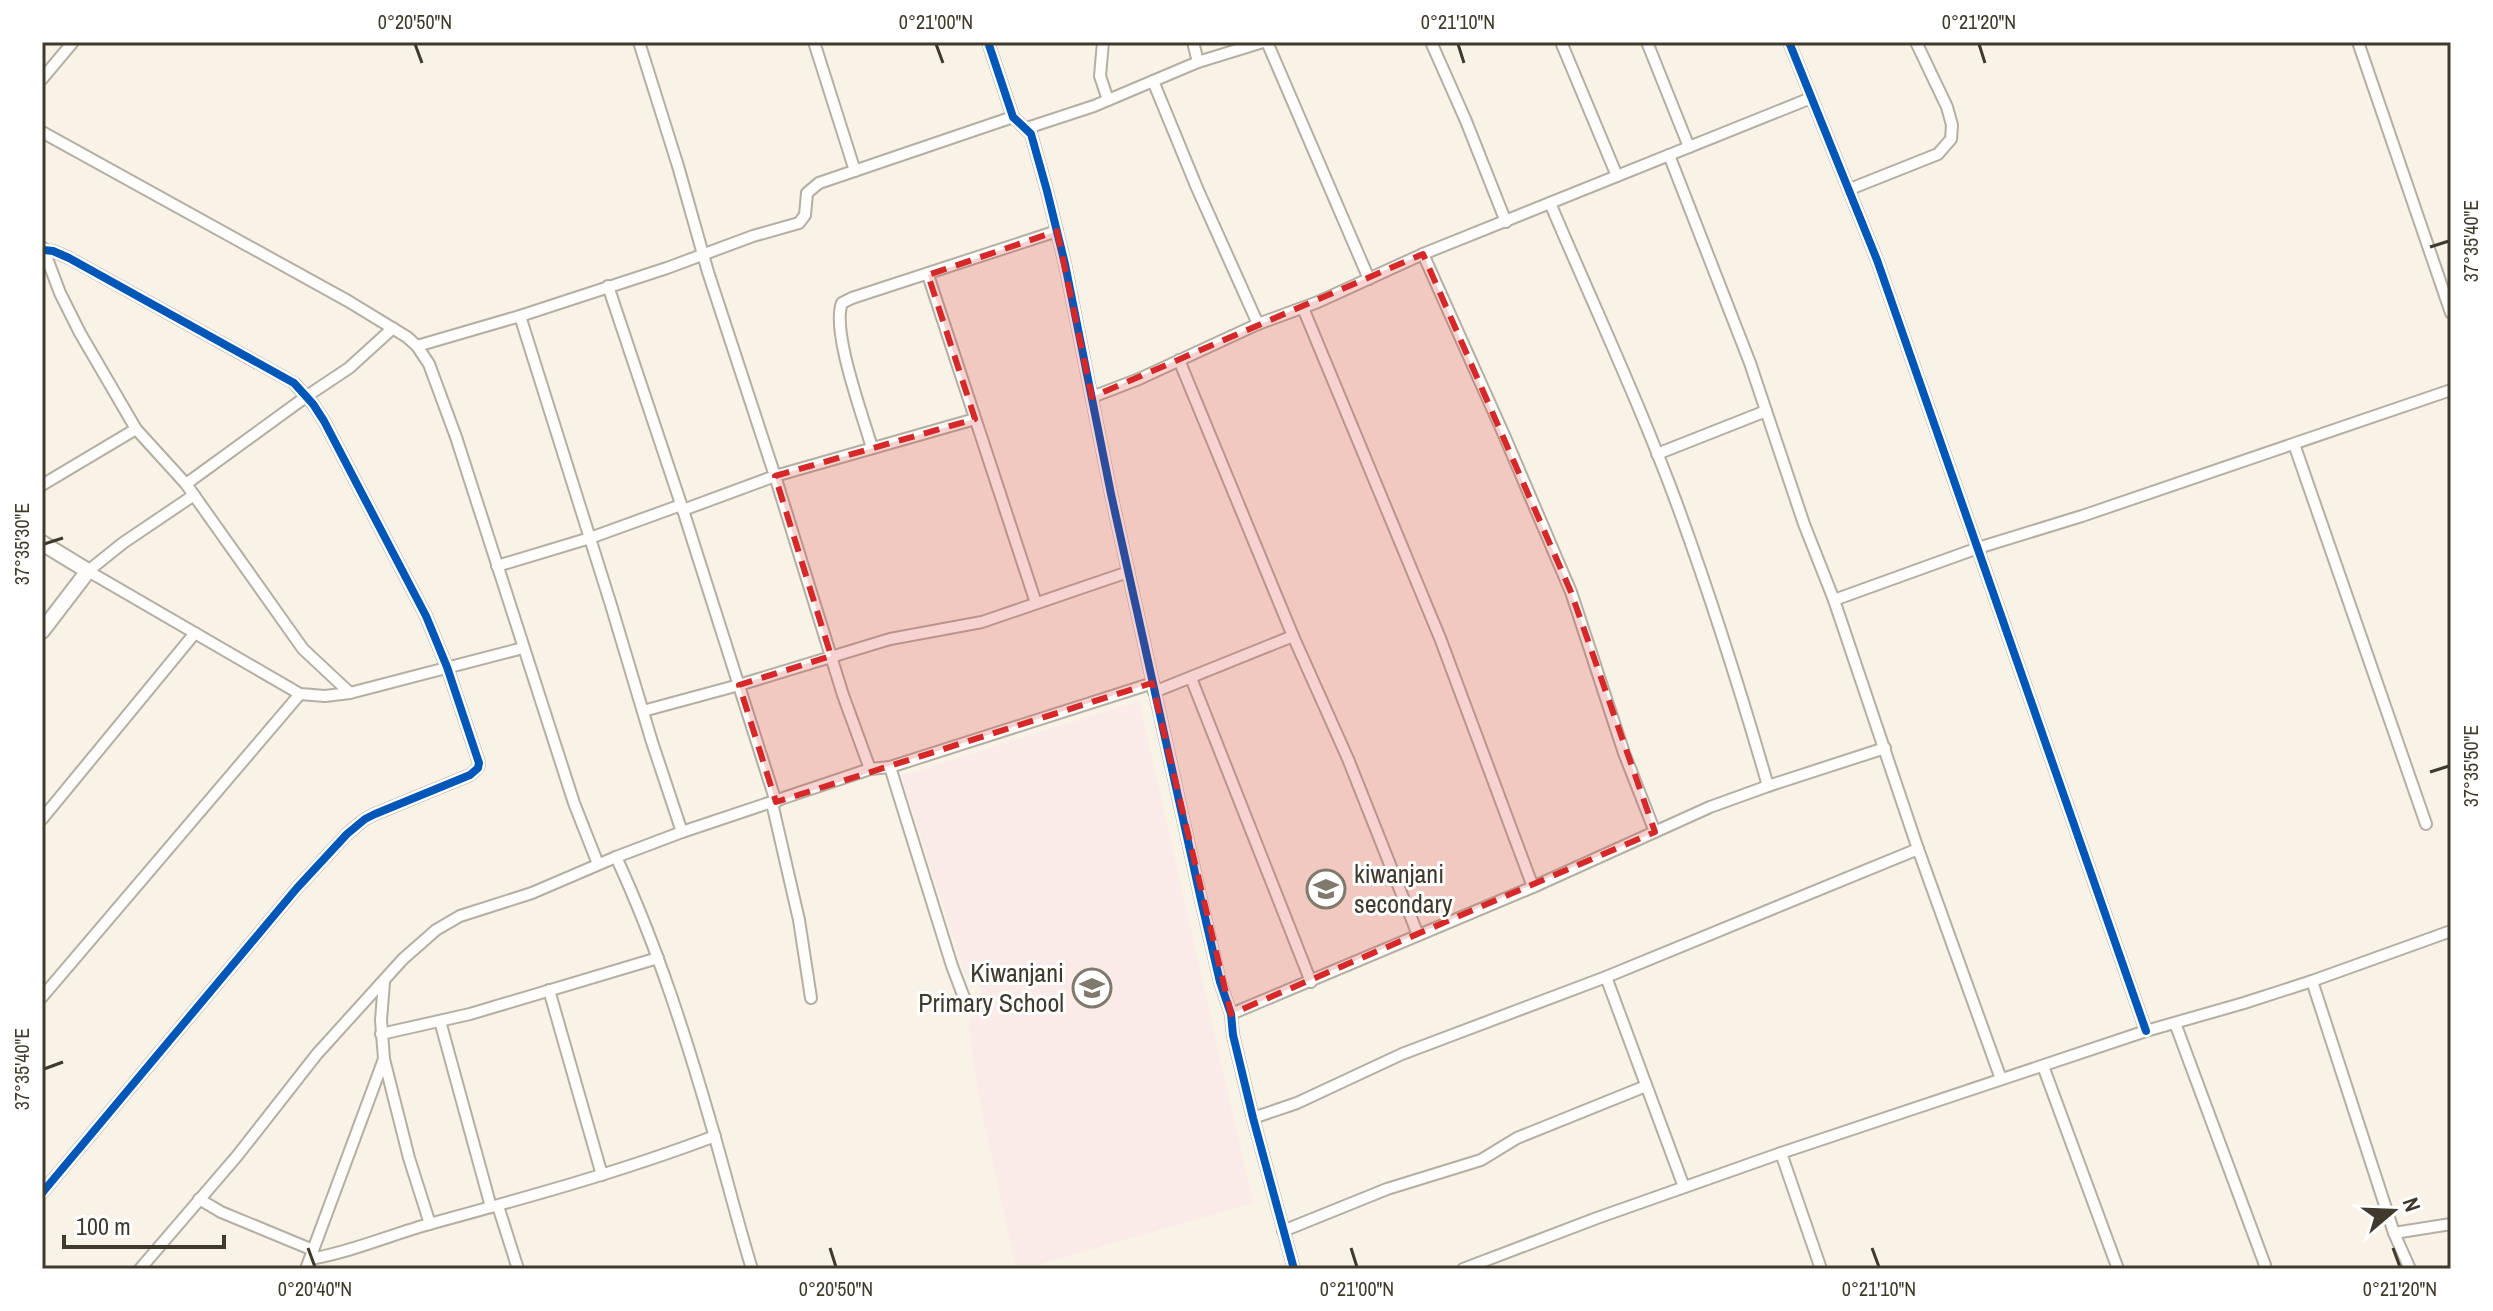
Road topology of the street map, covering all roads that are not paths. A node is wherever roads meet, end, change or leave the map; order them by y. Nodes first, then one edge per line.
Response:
1 (73, 42) edge
2 (639, 42) edge
3 (814, 42) edge
4 (988, 42) edge
5 (1103, 42) edge
6 (1193, 42) edge
7 (1265, 42) edge
8 (1431, 42) edge
9 (1561, 42) edge
10 (1647, 42) edge
11 (1789, 42) edge
12 (1916, 42) edge
13 (2358, 42) edge
14 (1198, 62) junction
15 (42, 79) edge
16 (1153, 81) junction
17 (1811, 98) junction
18 (1108, 100) junction
19 (1013, 117) junction
20 (1027, 128) junction
21 (42, 132) edge
22 (1689, 147) junction
23 (1669, 155) junction
24 (855, 171) junction
25 (1617, 176) junction
26 (1850, 189) junction
27 (1550, 203) junction
28 (1506, 222) junction
29 (1057, 231) junction
30 (43, 248) edge
31 (1423, 254) junction
32 (703, 255) junction
33 (928, 275) junction
34 (1369, 279) junction
35 (608, 286) junction
36 (1303, 308) junction
37 (2451, 313) edge
38 (520, 316) junction
39 (1258, 324) junction
40 (393, 328) junction
41 (417, 346) junction
42 (1179, 360) junction
43 (2451, 390) edge
44 (307, 396) junction
45 (1092, 397) junction
46 (1766, 411) junction
47 (975, 419) junction
48 (136, 429) junction
49 (2294, 444) junction
50 (872, 448) junction
51 (1657, 454) junction
52 (775, 476) junction
53 (186, 484) junction
54 (42, 485) edge
55 (194, 495) junction
56 (682, 507) junction
57 (590, 538) junction
58 (42, 543) edge
59 (1978, 548) junction
60 (497, 566) junction
61 (88, 571) junction
62 (1128, 572) junction
63 (1834, 600) junction
64 (1036, 603) junction
65 (42, 631) edge
66 (195, 633) junction
67 (1293, 636) junction
68 (523, 648) junction
69 (831, 656) junction
70 (447, 667) junction
71 (1191, 678) junction
72 (739, 685) junction
73 (1153, 688) junction
74 (350, 693) junction
75 (300, 694) junction
76 (643, 711) junction
77 (1885, 748) junction
78 (890, 767) junction
79 (870, 769) junction
80 (1768, 786) junction
81 (774, 802) junction
82 (42, 819) edge
83 (2426, 824) dead end
84 (682, 832) junction
85 (1655, 832) junction
86 (1918, 849) junction
87 (616, 857) junction
88 (598, 864) junction
89 (1533, 887) junction
90 (2451, 931) edge
91 (1418, 935) junction
92 (658, 958) junction
93 (1606, 977) junction
94 (2312, 981) junction
95 (384, 982) junction
96 (1311, 982) junction
97 (549, 990) junction
98 (42, 997) edge
99 (811, 998) dead end
100 (979, 1002) dead end
101 (1231, 1014) junction
102 (440, 1021) junction
103 (2175, 1023) junction
104 (2146, 1031) junction
105 (381, 1034) junction
106 (384, 1059) junction
107 (2043, 1066) junction
108 (2001, 1079) junction
109 (1646, 1086) junction
110 (1253, 1118) junction
111 (715, 1136) junction
112 (1781, 1153) junction
113 (602, 1175) junction
114 (1684, 1187) junction
115 (42, 1193) edge
116 (199, 1199) junction
117 (495, 1206) junction
118 (430, 1224) junction
119 (2451, 1224) edge
120 (1283, 1231) junction
121 (2394, 1233) junction
122 (310, 1259) edge
123 (2265, 1265) dead end
124 (140, 1269) edge
125 (518, 1269) edge
126 (752, 1269) edge
127 (1294, 1269) edge
128 (1463, 1269) edge
129 (1821, 1269) edge
130 (2118, 1269) edge
131 (2410, 1269) edge

1 - 15 street
2 - 32 street
3 - 24 street
4 - 19 street
5 - 18 street
6 - 14 street
7 - 14 street
7 - 34 street
8 - 28 street
9 - 25 street
10 - 22 street
11 - 17 street
12 - 26 street
13 - 37 street
14 - 16 street
16 - 18 street
16 - 39 street
17 - 22 street
17 - 26 street
18 - 20 street
19 - 20 street
19 - 24 street
20 - 29 street
21 - 40 street
22 - 23 street
23 - 25 street
23 - 46 street
24 - 32 street
25 - 27 street
26 - 59 street
27 - 28 street
27 - 51 street
28 - 31 street
29 - 33 street
29 - 45 street
30 - 44 street
30 - 48 street
31 - 34 street
31 - 85 street
32 - 35 street
32 - 52 street
33 - 47 street
33 - 50 street
34 - 36 street
35 - 38 street
35 - 56 street
36 - 39 street
36 - 89 street
38 - 41 street
38 - 57 street
39 - 42 street
40 - 41 street
40 - 44 street
41 - 60 street
42 - 45 street
42 - 67 street
43 - 49 street
44 - 53 street
44 - 70 street
45 - 62 street
46 - 51 street
46 - 63 street
47 - 50 street
47 - 64 street
48 - 53 street
48 - 54 street
49 - 59 street
49 - 83 street
50 - 52 street
51 - 80 street
52 - 56 street
52 - 69 street
53 - 55 street
55 - 61 street
55 - 74 street
56 - 57 street
56 - 72 street
57 - 60 street
57 - 76 street
58 - 61 street
59 - 63 street
59 - 104 street
60 - 68 street
61 - 65 street
61 - 66 street
62 - 64 street
62 - 73 street
63 - 77 street
64 - 69 street
66 - 75 street
66 - 82 street
67 - 71 street
67 - 91 street
68 - 70 street
68 - 88 street
69 - 72 street
69 - 79 street
70 - 74 street
70 - 115 street
71 - 73 street
71 - 96 street
72 - 76 street
72 - 81 street
73 - 78 street
73 - 101 street
74 - 75 street
75 - 98 street
76 - 84 street
77 - 80 street
77 - 86 street
78 - 79 street
78 - 100 street
79 - 81 street
80 - 85 street
81 - 84 street
81 - 99 street
84 - 87 street
85 - 89 street
86 - 93 street
86 - 108 street
87 - 88 street
87 - 92 street
88 - 95 street
89 - 91 street
90 - 94 street
91 - 96 street
92 - 97 street
92 - 111 street
93 - 109 street
93 - 110 street
94 - 103 street
94 - 121 street
95 - 105 street
95 - 116 street
96 - 101 street
97 - 102 street
97 - 113 street
101 - 110 street
102 - 105 street
102 - 117 street
103 - 104 street
103 - 123 street
104 - 107 street
105 - 106 street
106 - 118 street
106 - 122 street
107 - 108 street
107 - 130 street
108 - 112 street
109 - 114 street
109 - 120 street
110 - 120 street
111 - 113 street
111 - 126 street
112 - 114 street
112 - 129 street
113 - 117 street
114 - 128 street
116 - 122 street
116 - 124 street
117 - 118 street
117 - 125 street
118 - 122 street
119 - 121 street
120 - 127 street
121 - 131 street

